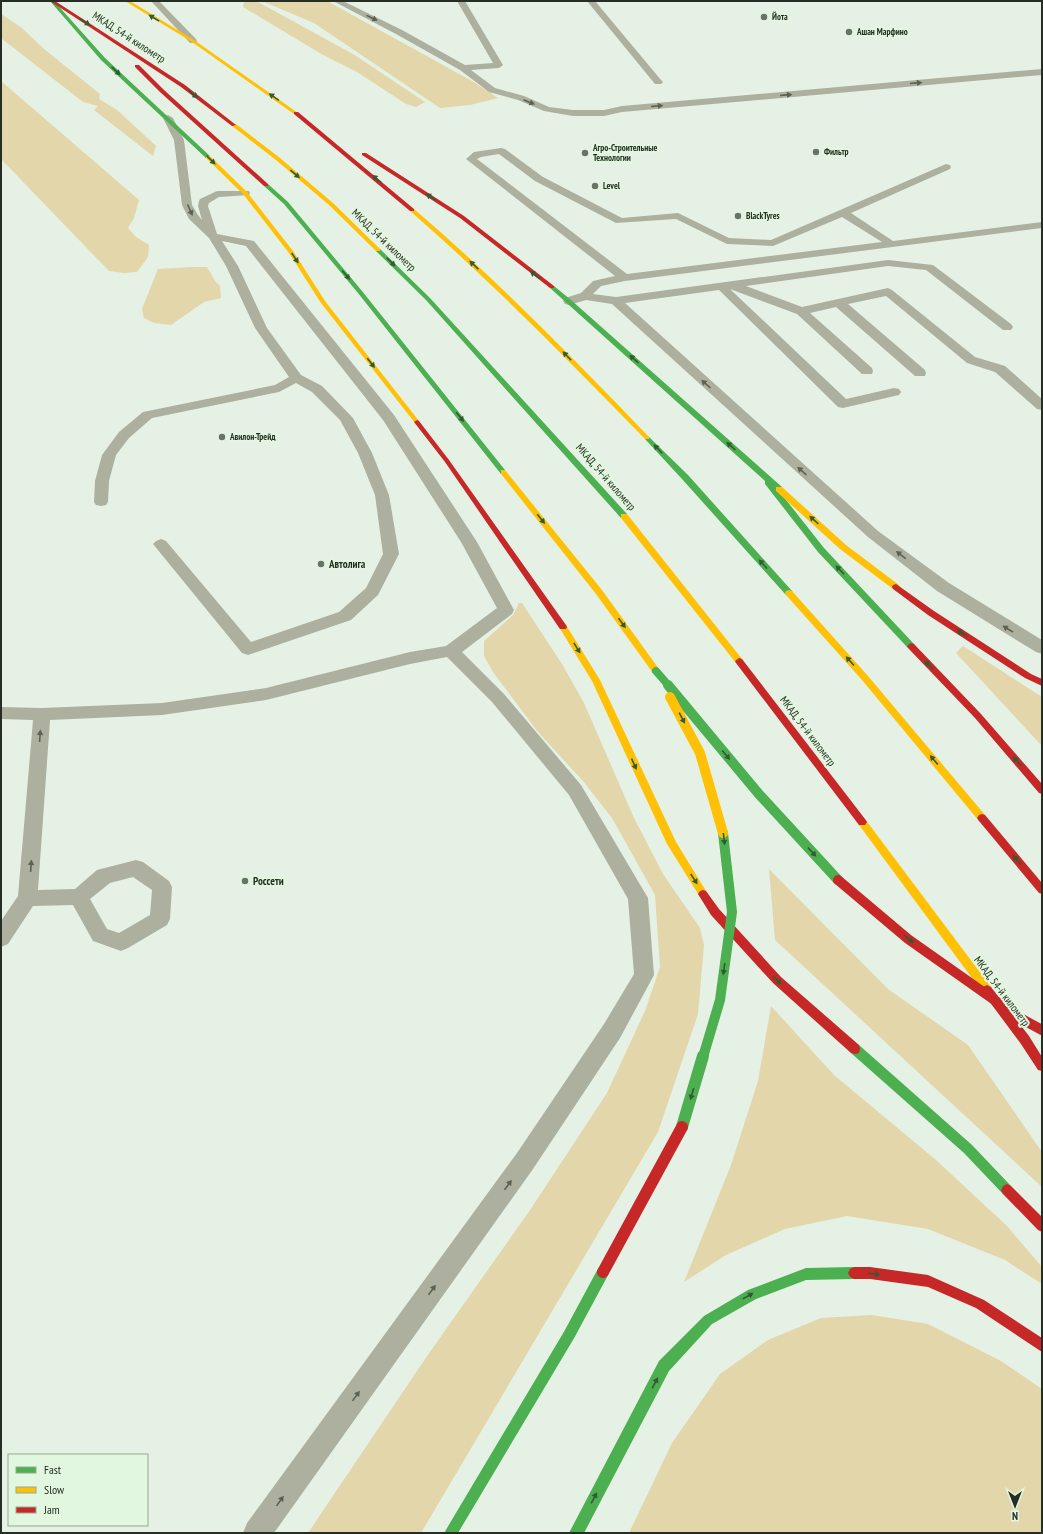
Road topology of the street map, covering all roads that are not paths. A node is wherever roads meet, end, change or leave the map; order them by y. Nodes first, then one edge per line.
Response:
1 (52, 1) edge
2 (127, 1) edge
3 (155, 1) edge
4 (337, 1) edge
5 (460, 1) edge
6 (591, 1) edge
7 (111, 39) junction
8 (193, 41) junction
9 (463, 68) junction
10 (1042, 72) edge
11 (658, 82) dead end
12 (168, 118) junction
13 (306, 120) junction
14 (946, 167) dead end
15 (245, 193) junction
16 (842, 212) junction
17 (1042, 226) edge
18 (213, 236) junction
19 (891, 245) junction
20 (625, 278) junction
21 (728, 287) junction
22 (585, 296) junction
23 (568, 301) junction
24 (616, 301) junction
25 (839, 303) junction
26 (801, 311) junction
27 (1007, 327) dead end
28 (867, 371) dead end
29 (920, 373) dead end
30 (296, 378) junction
31 (894, 392) dead end
32 (1042, 406) edge
33 (760, 472) junction
34 (101, 502) dead end
35 (162, 544) dead end
36 (1042, 648) edge
37 (451, 651) junction
38 (656, 671) junction
39 (1042, 683) edge
40 (1, 713) edge
41 (42, 714) junction
42 (1042, 790) edge
43 (1042, 890) edge
44 (79, 897) dead end
45 (28, 898) junction
46 (1, 938) edge
47 (1042, 1030) edge
48 (1042, 1066) edge
49 (1042, 1226) edge
50 (1042, 1346) edge
51 (257, 1533) edge
52 (451, 1533) edge
53 (576, 1533) edge

1 -> 7 main road, МКАД, 54-й километр
1 -> 12 main road
8 -> 2 main road
3 - 8 lane
4 -> 9 lane
5 - 9 lane
6 - 11 lane
7 -> 38 main road
7 -> 48 main road, МКАД, 54-й километр
13 -> 8 main road
9 -> 10 lane
12 -> 15 main road
12 -> 18 lane
23 -> 13 main road
43 -> 13 main road
14 - 16 lane
15 - 18 lane
15 -> 49 main road
16 - 19 lane
16 - 20 lane
17 - 19 lane
18 - 30 lane
18 - 37 lane
19 - 20 lane
20 - 22 lane
21 - 24 lane
21 - 26 lane
21 - 27 lane
21 - 31 lane
22 - 23 lane
22 - 24 lane
33 -> 23 main road
36 -> 24 lane
25 - 26 lane
25 - 29 lane
25 - 32 lane
26 - 28 lane
30 - 34 lane
30 - 35 lane
39 -> 33 main road
42 -> 33 main road
37 - 41 lane
51 -> 37 lane
38 -> 47 main road, bridge
38 -> 52 main road, bridge
40 - 41 lane
45 -> 41 lane
44 - 45 lane
45 - 46 lane
53 -> 50 main road

